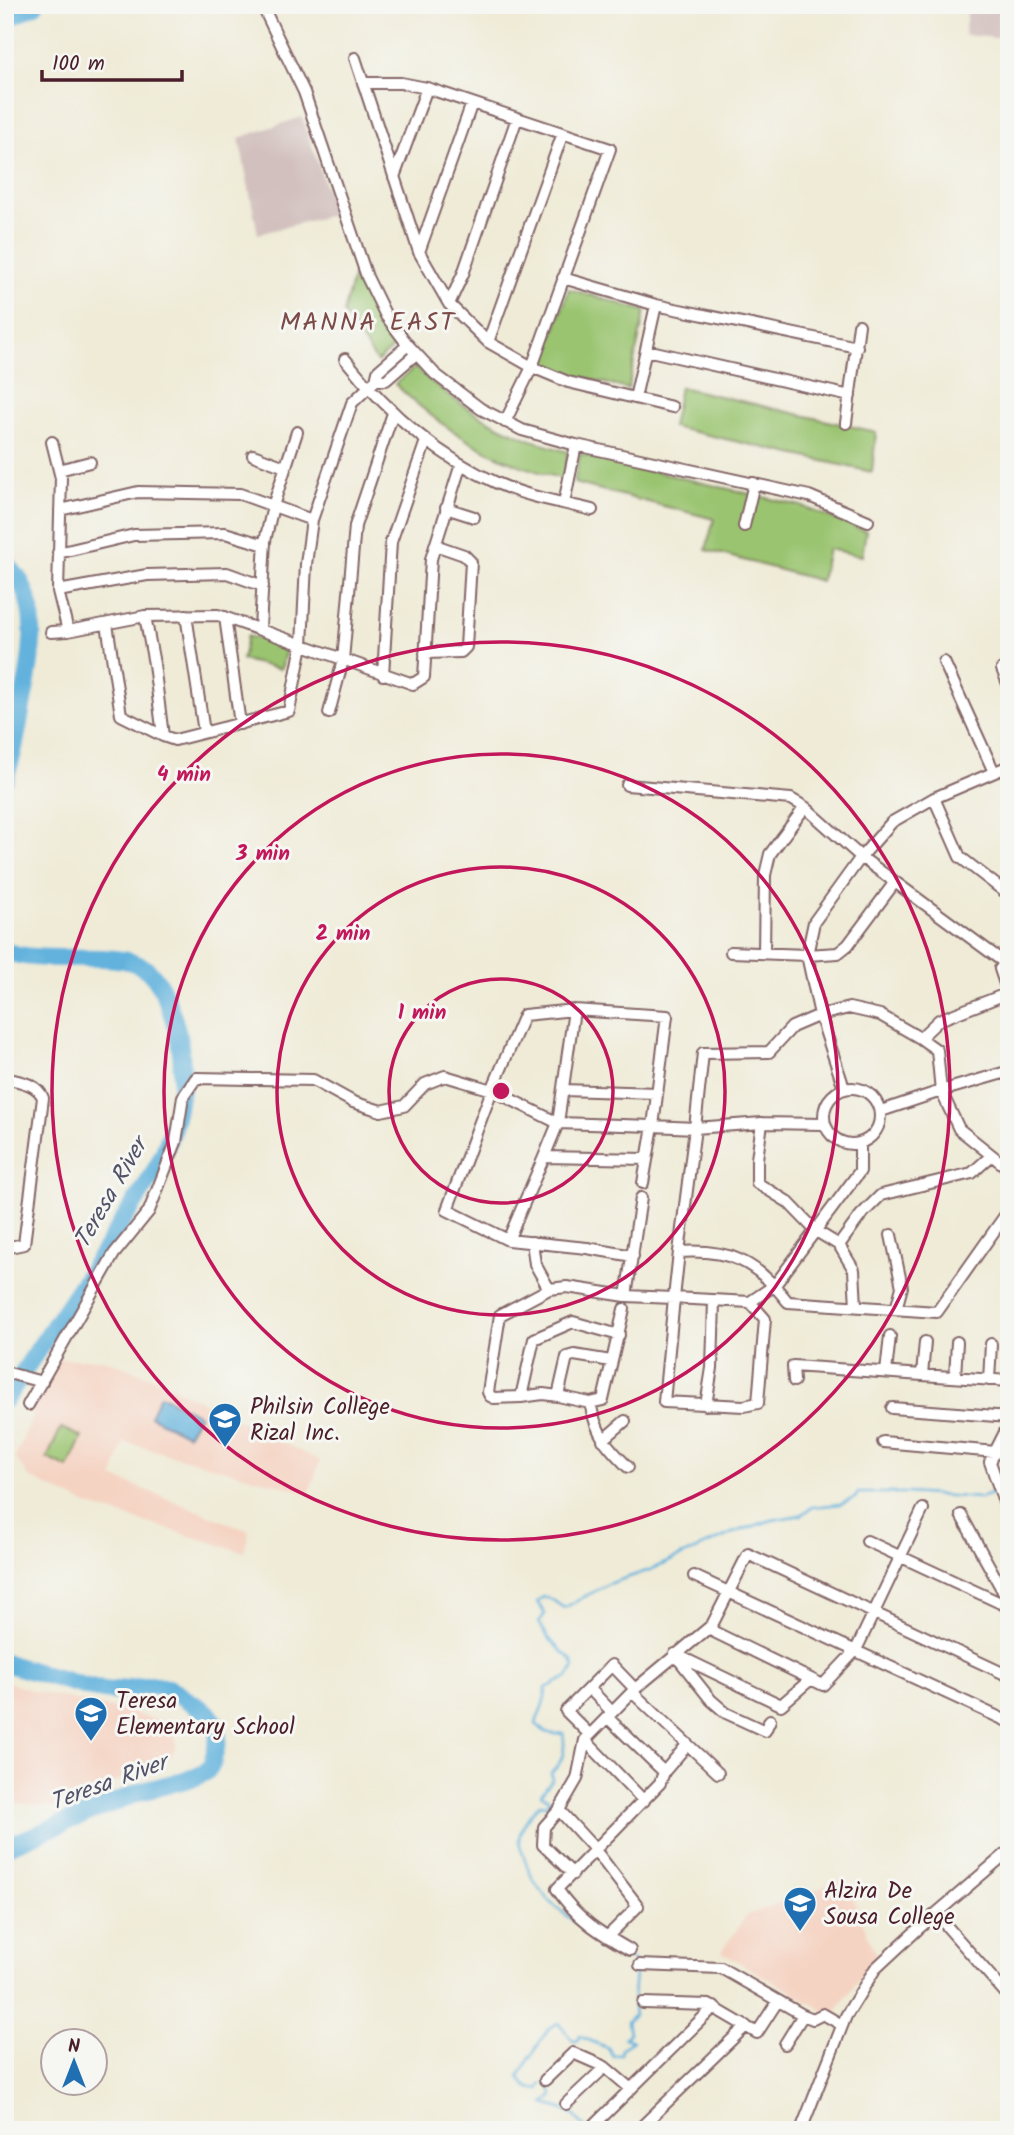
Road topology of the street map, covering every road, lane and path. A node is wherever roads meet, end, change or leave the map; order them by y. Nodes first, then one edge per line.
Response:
1 (262, 5) edge
2 (355, 58) dead end
3 (363, 83) junction
4 (427, 88) junction
5 (472, 103) junction
6 (517, 118) junction
7 (563, 133) junction
8 (394, 177) junction
9 (419, 252) junction
10 (563, 278) junction
11 (449, 304) junction
12 (656, 305) junction
13 (859, 325) dead end
14 (488, 342) junction
15 (408, 345) junction
16 (857, 347) junction
17 (646, 350) junction
18 (416, 354) junction
19 (345, 359) dead end
20 (532, 367) junction
21 (372, 383) junction
22 (850, 396) junction
23 (635, 398) junction
24 (672, 407) dead end
25 (393, 413) junction
26 (505, 422) junction
27 (846, 423) dead end
28 (297, 432) dead end
29 (426, 441) junction
30 (52, 442) dead end
31 (576, 445) junction
32 (253, 455) dead end
33 (90, 462) dead end
34 (461, 464) junction
35 (285, 467) junction
36 (59, 470) junction
37 (754, 484) junction
38 (564, 503) junction
39 (273, 506) junction
40 (446, 508) junction
41 (60, 510) junction
42 (592, 510) dead end
43 (474, 517) dead end
44 (312, 520) junction
45 (868, 521) dead end
46 (744, 526) dead end
47 (265, 545) junction
48 (435, 545) junction
49 (58, 553) junction
50 (262, 586) junction
51 (58, 591) junction
52 (186, 615) junction
53 (145, 616) junction
54 (225, 617) junction
55 (107, 624) junction
56 (260, 628) junction
57 (68, 631) junction
58 (51, 632) dead end
59 (302, 645) junction
60 (425, 653) junction
61 (343, 660) junction
62 (944, 662) dead end
63 (1002, 669) dead end
64 (383, 675) junction
65 (1009, 686) edge
66 (329, 713) dead end
67 (240, 724) junction
68 (204, 733) junction
69 (163, 736) junction
70 (1009, 766) edge
71 (994, 772) junction
72 (627, 785) dead end
73 (934, 798) junction
74 (805, 807) junction
75 (861, 857) junction
76 (895, 882) junction
77 (1009, 895) edge
78 (731, 952) dead end
79 (764, 953) junction
80 (807, 955) junction
81 (1007, 961) edge
82 (1008, 995) edge
83 (573, 1010) junction
84 (820, 1015) junction
85 (920, 1038) junction
86 (1009, 1075) edge
87 (5, 1078) edge
88 (844, 1088) junction
89 (492, 1090) junction
90 (562, 1090) junction
91 (941, 1091) junction
92 (657, 1093) junction
93 (881, 1111) junction
94 (558, 1123) junction
95 (762, 1123) junction
96 (823, 1124) junction
97 (653, 1126) junction
98 (695, 1128) junction
99 (860, 1144) junction
100 (991, 1156) junction
101 (544, 1157) junction
102 (646, 1159) junction
103 (1009, 1169) edge
104 (643, 1183) dead end
105 (641, 1198) dead end
106 (1009, 1210) edge
107 (816, 1231) junction
108 (891, 1235) dead end
109 (508, 1240) junction
110 (532, 1242) junction
111 (839, 1245) junction
112 (5, 1248) edge
113 (679, 1252) junction
114 (633, 1256) junction
115 (775, 1286) junction
116 (549, 1289) junction
117 (626, 1296) junction
118 (674, 1298) junction
119 (714, 1301) junction
120 (750, 1302) junction
121 (856, 1306) junction
122 (624, 1309) dead end
123 (896, 1309) junction
124 (619, 1335) junction
125 (890, 1336) dead end
126 (925, 1342) dead end
127 (957, 1342) dead end
128 (991, 1343) dead end
129 (795, 1353) dead end
130 (611, 1361) junction
131 (793, 1366) junction
132 (5, 1372) edge
133 (886, 1372) junction
134 (922, 1375) junction
135 (955, 1377) junction
136 (989, 1380) junction
137 (36, 1381) junction
138 (794, 1381) dead end
139 (1009, 1381) edge
140 (558, 1396) junction
141 (521, 1397) junction
142 (590, 1402) junction
143 (28, 1405) dead end
144 (706, 1405) junction
145 (892, 1408) dead end
146 (1009, 1417) edge
147 (625, 1422) dead end
148 (1009, 1424) edge
149 (603, 1440) junction
150 (883, 1442) dead end
151 (993, 1457) junction
152 (628, 1467) dead end
153 (923, 1509) dead end
154 (1008, 1514) edge
155 (961, 1515) dead end
156 (867, 1541) dead end
157 (900, 1556) junction
158 (694, 1576) dead end
159 (729, 1592) junction
160 (1009, 1604) edge
161 (873, 1613) junction
162 (708, 1629) junction
163 (856, 1650) junction
164 (675, 1654) junction
165 (1009, 1676) edge
166 (811, 1679) junction
167 (589, 1688) junction
168 (633, 1690) junction
169 (610, 1714) junction
170 (1008, 1719) edge
171 (770, 1720) dead end
172 (587, 1737) junction
173 (687, 1745) junction
174 (664, 1772) junction
175 (718, 1773) dead end
176 (644, 1801) junction
177 (559, 1810) junction
178 (595, 1851) junction
179 (1009, 1852) edge
180 (573, 1874) junction
181 (936, 1914) junction
182 (607, 1937) junction
183 (630, 1950) dead end
184 (640, 1965) dead end
185 (1009, 1997) edge
186 (777, 2002) junction
187 (643, 2003) dead end
188 (714, 2007) junction
189 (803, 2015) junction
190 (842, 2025) junction
191 (746, 2026) junction
192 (785, 2044) dead end
193 (606, 2067) junction
194 (545, 2080) dead end
195 (631, 2089) junction
196 (566, 2104) dead end
197 (592, 2127) dead end
198 (638, 2130) edge
199 (801, 2130) edge

1 - 15 street
2 - 3 street
3 - 4 street
3 - 8 street
4 - 5 street
4 - 8 street
5 - 6 street
5 - 9 street
6 - 7 street
6 - 11 street
7 - 10 street
7 - 14 street
8 - 9 street
9 - 11 street
10 - 12 street
10 - 20 street
11 - 14 street
12 - 16 street
12 - 17 street
13 - 16 street
14 - 20 street
15 - 18 street
15 - 21 street
16 - 22 street
17 - 22 street
17 - 23 street
18 - 21 street
18 - 26 street
19 - 21 street
20 - 23 street
20 - 26 street
21 - 25 street
21 - 44 street
22 - 27 street
23 - 24 street
25 - 29 street
25 - 61 street
26 - 31 street
28 - 35 street
29 - 34 street
29 - 64 street
30 - 36 street
31 - 37 street
31 - 38 street
32 - 35 street
33 - 36 street
34 - 38 street
34 - 40 street
35 - 39 street
36 - 41 street
37 - 45 street
37 - 46 street
38 - 42 street
39 - 41 street
39 - 44 street
39 - 47 street
40 - 43 street
40 - 48 street
41 - 49 street
44 - 59 street
47 - 49 street
47 - 50 street
48 - 60 street
48 - 60 street
49 - 51 street
50 - 51 street
50 - 56 street
51 - 57 street
52 - 53 street
52 - 54 street
52 - 68 street
53 - 55 street
53 - 69 street
54 - 56 street
54 - 67 street
55 - 57 street
55 - 69 street
56 - 59 street
57 - 58 street
59 - 61 street
59 - 67 street
60 - 64 street
61 - 64 street
61 - 66 street
62 - 71 street
63 - 65 street
67 - 68 street
68 - 69 street
70 - 71 street
71 - 73 street
72 - 74 street
73 - 75 street
73 - 77 street
74 - 75 street
74 - 79 street
75 - 76 street
75 - 80 street
76 - 80 street
76 - 81 street
78 - 79 street
79 - 80 street
80 - 84 street
81 - 82 street
82 - 85 street
83 - 89 street
83 - 90 street
83 - 92 street
84 - 85 street
84 - 88 street
84 - 98 street
85 - 91 street
86 - 91 street
87 - 112 street
88 - 93 street
88 - 96 street
89 - 94 street
89 - 109 street
89 - 137 street
90 - 92 street
90 - 94 street
91 - 93 street
91 - 100 street
92 - 97 street
93 - 99 street
94 - 97 street
94 - 101 street
95 - 96 street
95 - 98 street
95 - 107 street
96 - 99 street
97 - 98 street
97 - 102 street
98 - 113 street
99 - 107 street
100 - 103 street
100 - 111 street
101 - 102 street
101 - 109 street
102 - 104 street
105 - 114 street
106 - 123 street
107 - 111 street
107 - 115 street
108 - 123 street
109 - 110 street
110 - 114 street
110 - 116 street
111 - 121 street
113 - 115 street
113 - 118 street
114 - 117 street
115 - 120 street
115 - 121 street
116 - 117 street
116 - 141 street
117 - 118 street
118 - 119 street
118 - 144 street
119 - 120 street
119 - 144 street
120 - 144 street
121 - 123 street
122 - 124 street
124 - 130 street
124 - 141 street
125 - 133 street
126 - 134 street
127 - 135 street
128 - 136 street
129 - 131 street
130 - 140 street
130 - 142 street
131 - 133 street
131 - 138 street
132 - 137 street
133 - 134 street
134 - 135 street
135 - 136 street
136 - 139 street
137 - 143 street
140 - 141 street
140 - 142 street
142 - 149 street
145 - 146 street
147 - 149 street
148 - 151 street
149 - 152 street
150 - 151 street
151 - 154 street
153 - 157 street
155 - 160 street
156 - 157 street
157 - 160 street
157 - 161 street
158 - 159 street
159 - 161 street
159 - 162 street
159 - 163 street
161 - 163 street
161 - 165 street
162 - 164 street
162 - 166 street
163 - 166 street
163 - 170 street
164 - 166 street
164 - 168 street
164 - 171 street
167 - 168 street
167 - 169 street
167 - 172 street
168 - 169 street
168 - 173 street
169 - 172 street
169 - 174 street
172 - 176 street
172 - 177 street
173 - 174 street
173 - 175 street
174 - 176 street
176 - 178 street
177 - 178 street
177 - 180 street
178 - 180 street
178 - 182 street
179 - 181 street
180 - 182 street
181 - 185 street
181 - 190 street
182 - 183 street
184 - 186 street
186 - 189 street
186 - 191 street
187 - 188 street
188 - 191 street
188 - 195 street
189 - 190 street
189 - 192 street
190 - 199 street
191 - 198 street
193 - 194 street
193 - 195 street
193 - 196 street
195 - 197 street

